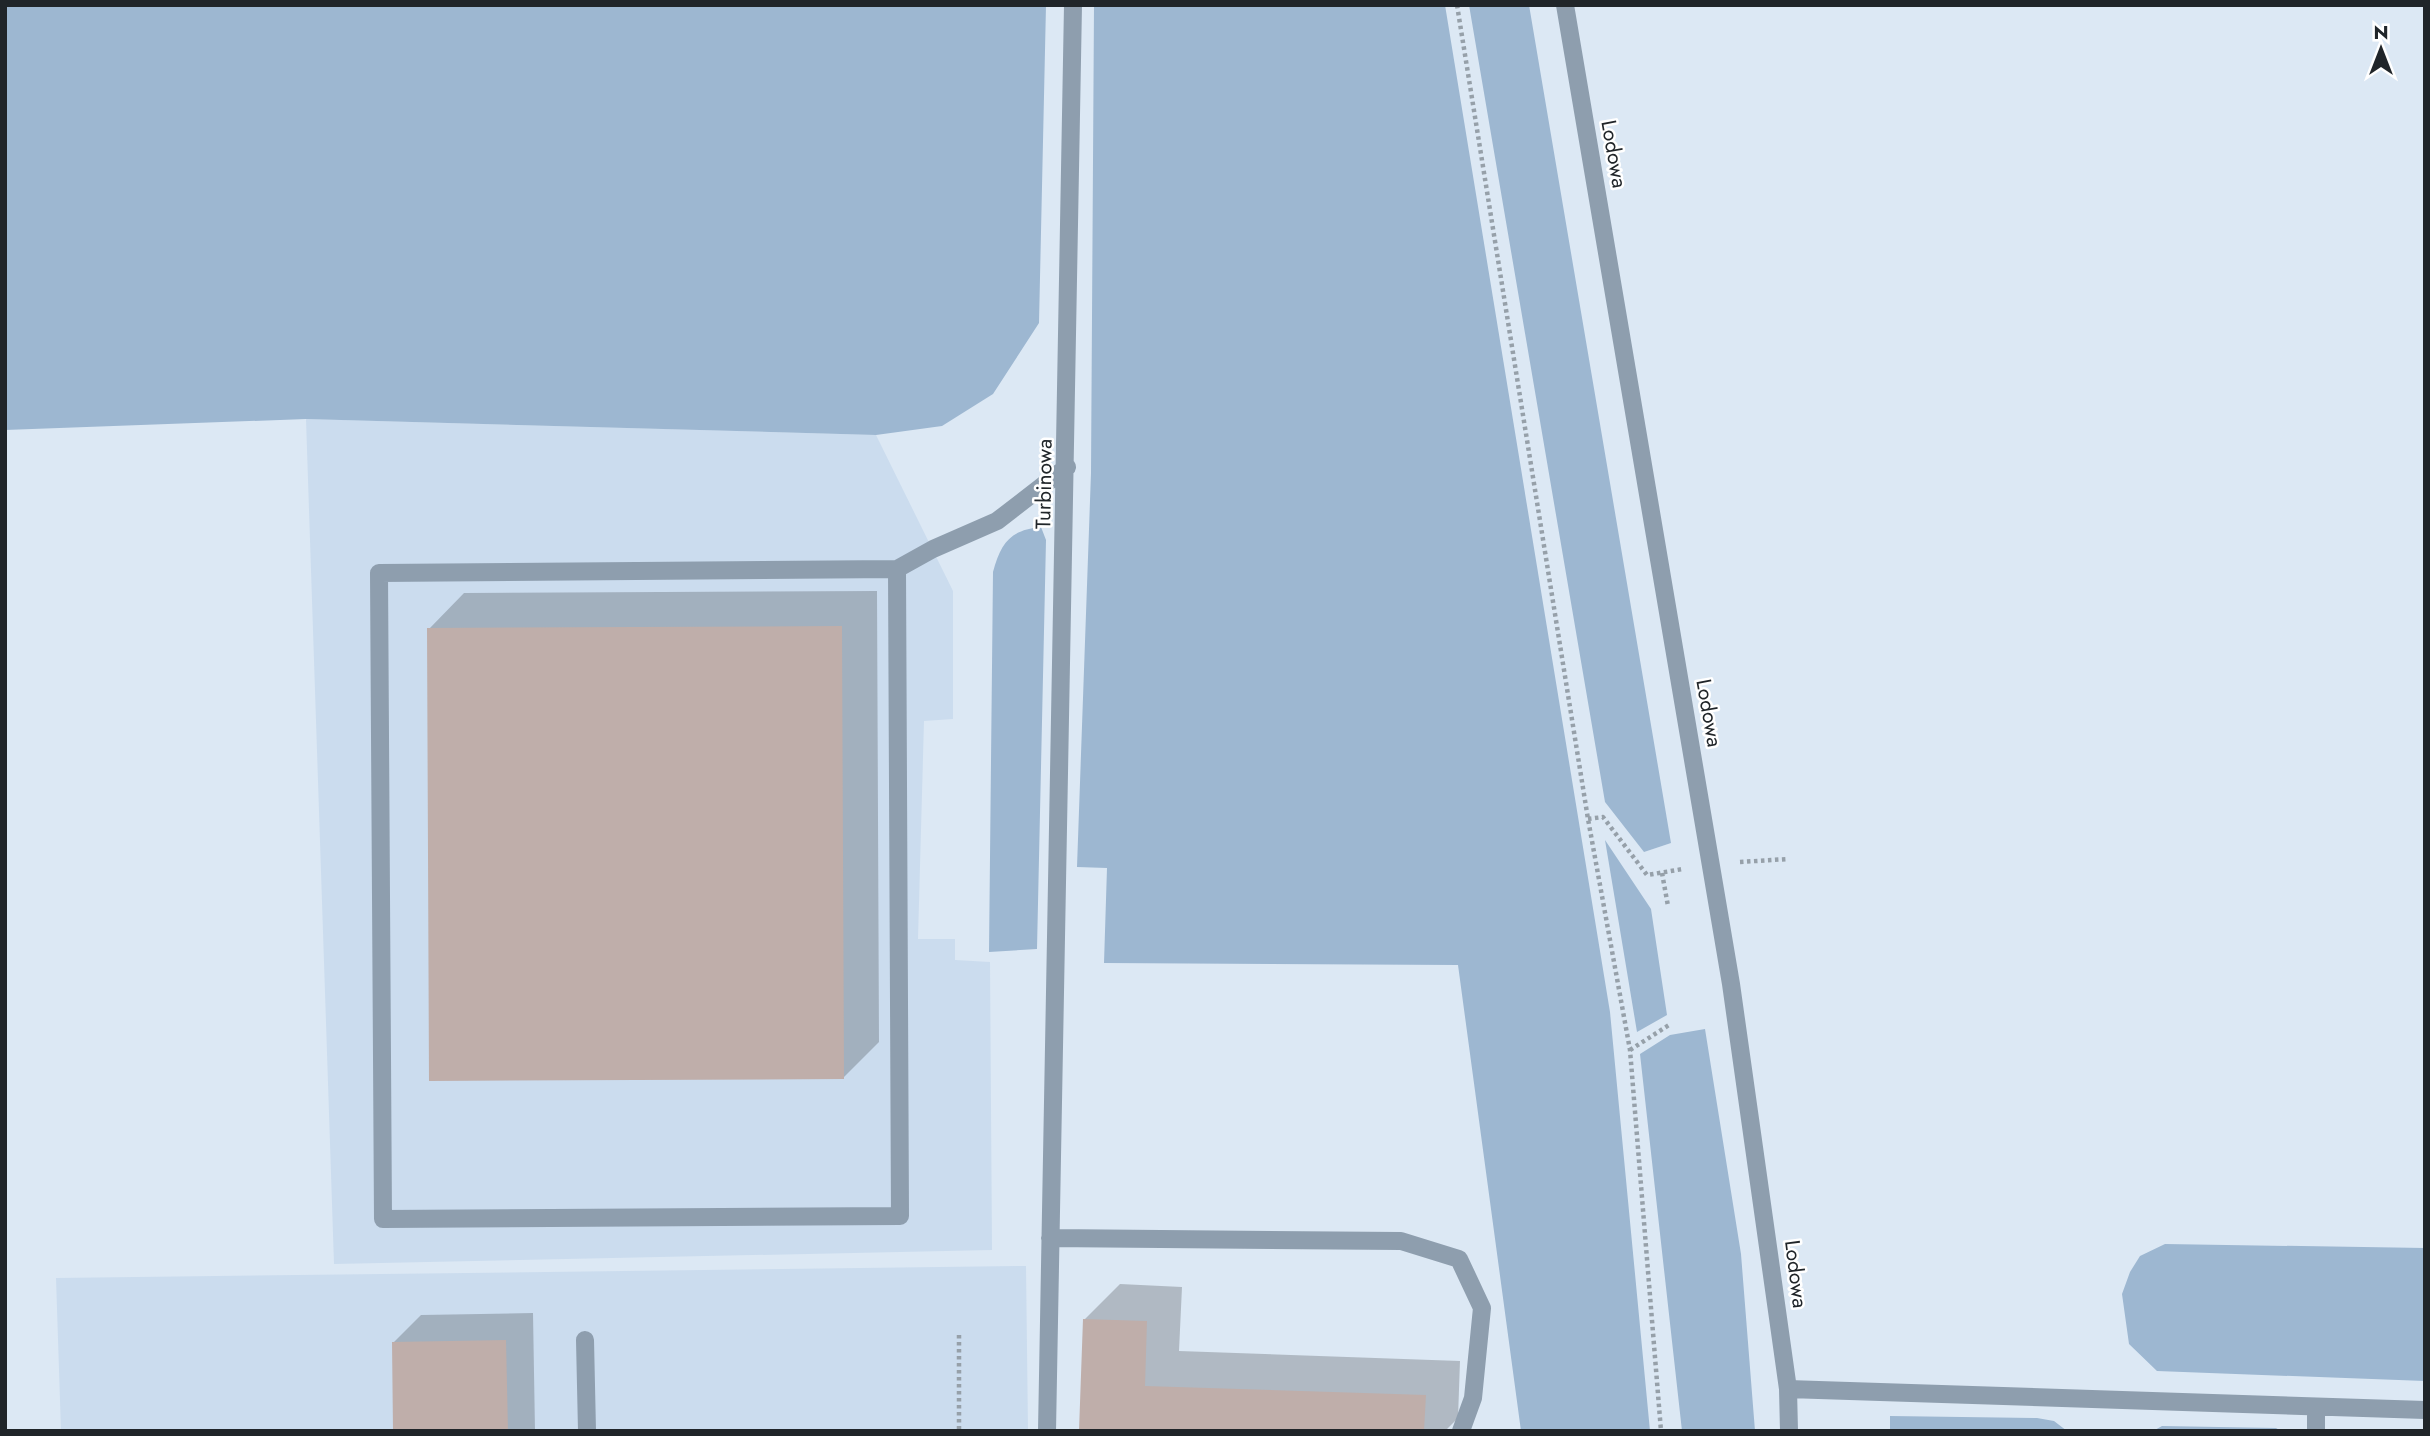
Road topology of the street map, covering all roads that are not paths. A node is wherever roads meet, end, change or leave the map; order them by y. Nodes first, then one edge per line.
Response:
1 (1073, 5) edge
2 (1565, 5) edge
3 (1067, 467) junction
4 (897, 569) junction
5 (1050, 1238) junction
6 (585, 1339) dead end
7 (1788, 1389) junction
8 (2316, 1407) junction
9 (2425, 1410) edge
10 (587, 1431) edge
11 (1047, 1431) edge
12 (1461, 1431) edge
13 (1789, 1431) edge
14 (2316, 1431) edge

1 - 3 street, Turbinowa
2 - 7 street, Lodowa
3 - 4 street
3 - 5 street, Turbinowa
4 - 4 street
5 - 11 street, Turbinowa
5 - 12 street
6 - 10 street
7 - 8 street
7 - 13 street, Lodowa
8 - 9 street
8 - 14 street

